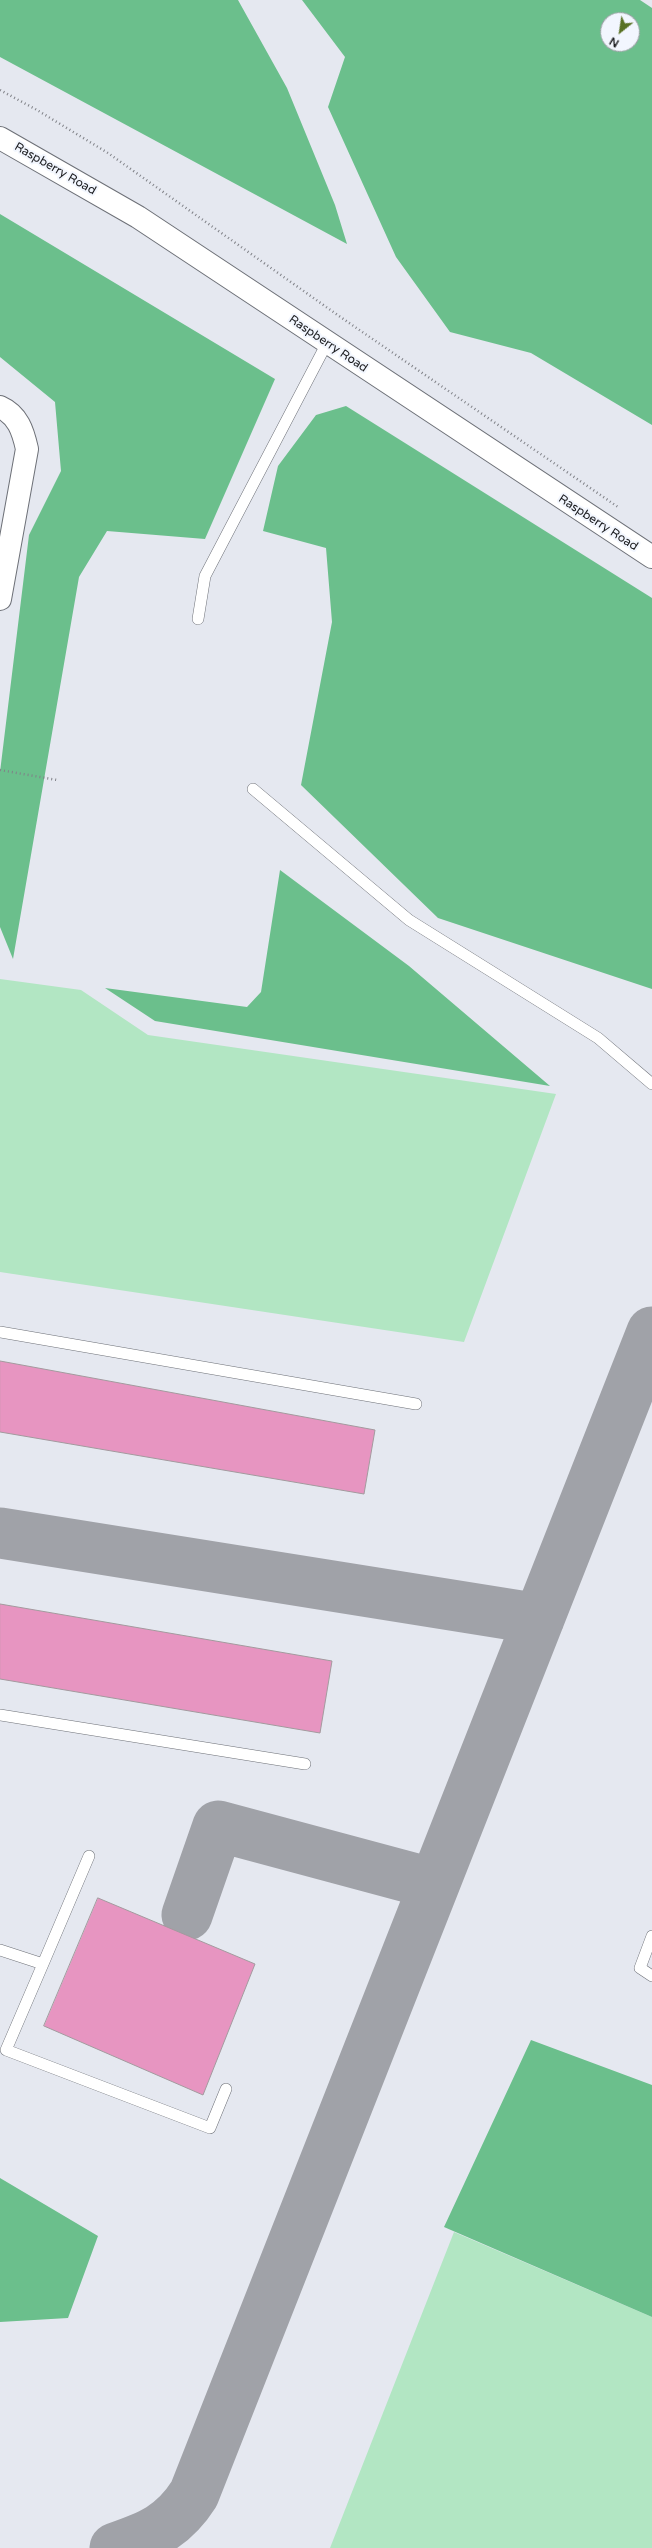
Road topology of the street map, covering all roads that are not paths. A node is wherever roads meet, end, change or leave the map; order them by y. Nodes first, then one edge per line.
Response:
1 (0, 138) edge
2 (327, 343) junction
3 (0, 407) edge
4 (652, 557) edge
5 (0, 599) edge
6 (198, 619) dead end
7 (253, 789) dead end
8 (652, 1084) edge
9 (0, 1332) edge
10 (416, 1404) dead end
11 (0, 1715) edge
12 (305, 1764) dead end
13 (89, 1856) dead end
14 (652, 1936) edge
15 (0, 1950) edge
16 (43, 1964) junction
17 (652, 1976) edge
18 (226, 2089) dead end

1 - 2 street, Raspberry Road
2 - 4 street, Raspberry Road
2 - 6 lane
3 - 5 street
7 - 8 lane
9 - 10 lane
11 - 12 lane
13 - 16 lane
14 - 17 lane
15 - 16 lane
16 - 18 lane

